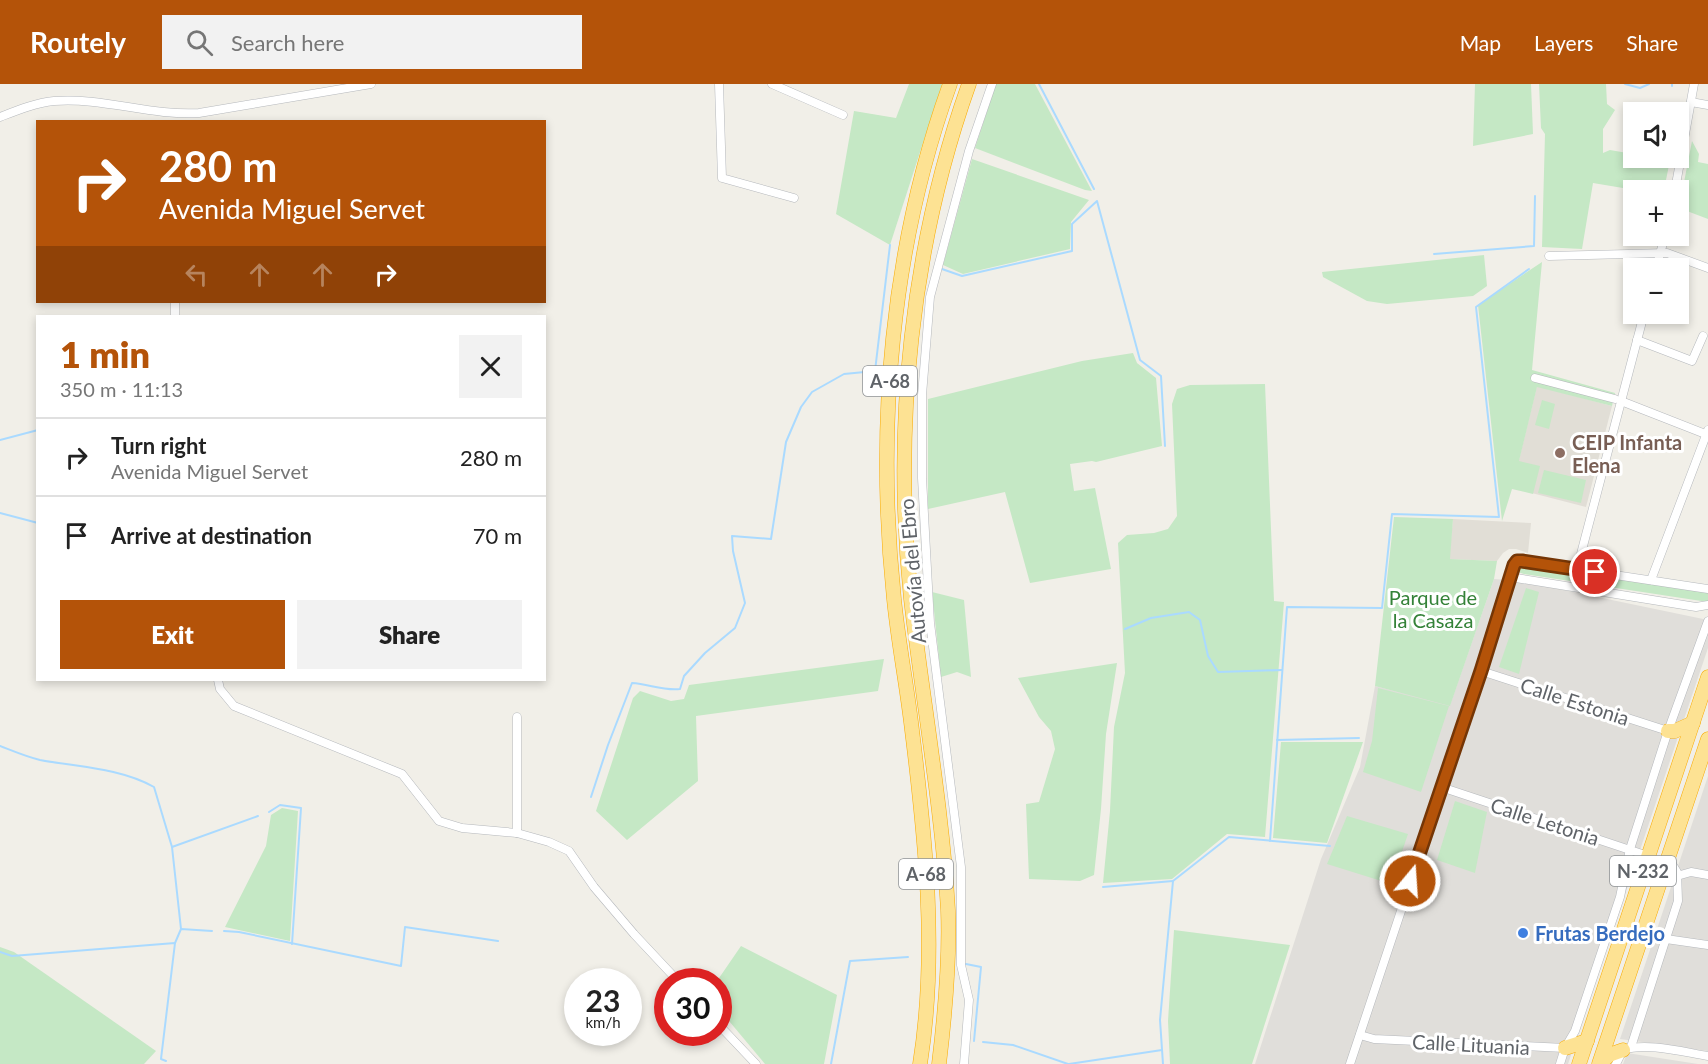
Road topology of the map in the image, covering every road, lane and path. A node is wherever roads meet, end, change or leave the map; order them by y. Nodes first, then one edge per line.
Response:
1 (370, 84) edge
2 (719, 84) edge
3 (772, 84) edge
4 (950, 84) edge
5 (969, 84) edge
6 (992, 84) edge
7 (1694, 84) edge
8 (1691, 102) junction
9 (1708, 105) edge
10 (843, 115) dead end
11 (0, 117) edge
12 (199, 117) edge
13 (1678, 180) edge
14 (794, 198) dead end
15 (1662, 246) edge
16 (1661, 252) junction
17 (1549, 256) dead end
18 (1659, 258) edge
19 (1708, 268) edge
20 (1641, 324) edge
21 (1703, 336) dead end
22 (1637, 340) junction
23 (1535, 378) dead end
24 (1618, 400) junction
25 (1707, 433) edge
26 (1577, 569) junction
27 (1510, 577) junction
28 (1651, 580) junction
29 (1708, 589) edge
30 (1708, 605) edge
31 (1696, 607) junction
32 (1708, 620) edge
33 (1481, 671) junction
34 (1708, 677) edge
35 (218, 681) edge
36 (517, 717) dead end
37 (1693, 723) junction
38 (1668, 731) junction
39 (1708, 739) edge
40 (1683, 752) junction
41 (1442, 788) junction
42 (517, 833) junction
43 (1630, 849) junction
44 (1648, 856) junction
45 (1669, 859) junction
46 (1708, 875) edge
47 (1677, 876) junction
48 (1613, 939) junction
49 (1666, 939) junction
50 (1708, 945) edge
51 (928, 956) junction
52 (666, 968) edge
53 (947, 976) junction
54 (1360, 1035) junction
55 (732, 1039) edge
56 (1587, 1041) junction
57 (1565, 1048) junction
58 (1627, 1049) junction
59 (1708, 1056) edge
60 (1580, 1060) edge
61 (756, 1064) edge
62 (911, 1064) edge
63 (920, 1064) edge
64 (939, 1064) edge
65 (948, 1064) edge
66 (964, 1064) edge
67 (1350, 1064) edge
68 (1560, 1064) edge
69 (1599, 1064) edge
70 (1616, 1064) edge

1 - 12 street
2 - 14 street
3 - 10 street
4 - 51 highway, Autovía del Ebro / A-68
5 - 53 highway, Autovía del Ebro / A-68
6 - 66 street
7 - 8 street
8 - 9 street
8 - 13 street
11 - 12 street
15 - 16 street
16 - 17 street
16 - 18 street
16 - 19 street
20 - 22 street
21 - 22 street
22 - 24 street
23 - 24 street
24 - 25 street
24 - 26 street
25 - 28 street
26 - 27 street
26 - 28 street
27 - 31 street
27 - 33 street
28 - 29 street
30 - 31 street
31 - 32 street
32 - 38 street
33 - 38 street, Calle Estonia
33 - 41 street
34 - 37 highway, N-232
35 - 42 street
36 - 42 street
37 - 38 highway
37 - 40 highway, N-232
38 - 40 highway
38 - 43 street
39 - 45 highway, N-232
40 - 44 highway, N-232
41 - 43 street, Calle Letonia
41 - 54 street
42 - 52 street
43 - 44 street, Calle Letonia
43 - 48 street
44 - 48 highway, N-232
45 - 47 street
45 - 69 highway, N-232
46 - 47 street
47 - 49 street
48 - 56 highway, N-232
48 - 57 street
49 - 50 street
49 - 58 street
51 - 62 highway
51 - 63 highway, Autovía del Ebro / A-68
53 - 64 highway, Autovía del Ebro / A-68
53 - 65 highway
54 - 57 street, Calle Lituania
54 - 67 street
55 - 61 street
56 - 57 highway
56 - 60 highway, N-232
57 - 60 highway
57 - 68 street
58 - 59 street
58 - 69 highway
58 - 70 street

